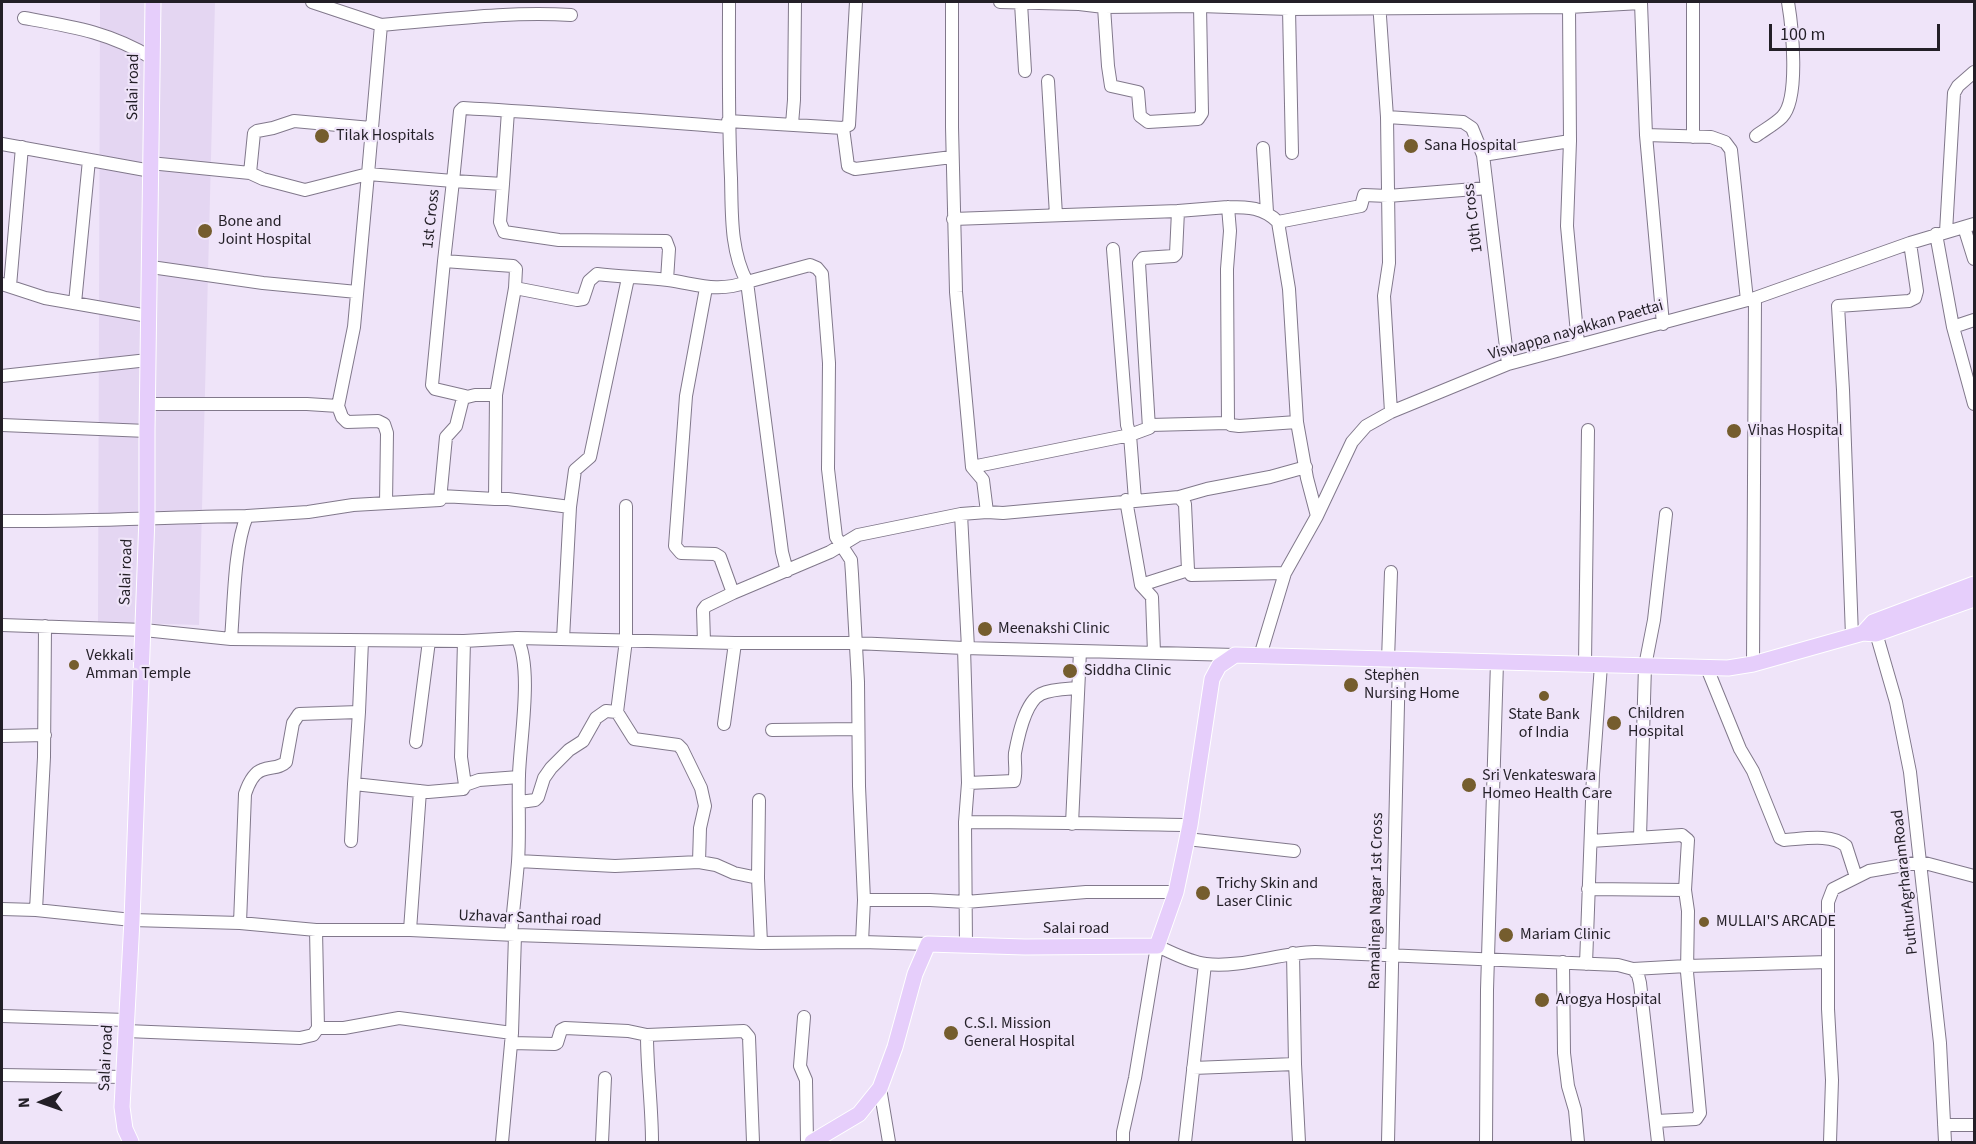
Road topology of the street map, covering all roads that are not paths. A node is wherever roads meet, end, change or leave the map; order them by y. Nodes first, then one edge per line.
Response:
1 (153, 2) edge
2 (312, 2) edge
3 (729, 2) edge
4 (795, 2) edge
5 (856, 2) edge
6 (952, 2) edge
7 (1000, 2) edge
8 (1647, 2) edge
9 (1693, 2) edge
10 (1788, 2) edge
11 (1022, 3) edge
12 (1079, 3) edge
13 (1379, 5) edge
14 (1200, 6) junction
15 (1104, 7) junction
16 (1569, 7) junction
17 (1289, 9) junction
18 (572, 15) dead end
19 (24, 18) dead end
20 (381, 26) junction
21 (152, 58) junction
22 (1025, 71) dead end
23 (1974, 72) edge
24 (1048, 81) dead end
25 (508, 111) junction
26 (1387, 117) junction
27 (728, 124) junction
28 (792, 124) junction
29 (371, 128) junction
30 (843, 128) junction
31 (1646, 135) junction
32 (1756, 136) dead end
33 (1693, 137) junction
34 (1570, 141) junction
35 (2, 144) edge
36 (22, 147) junction
37 (1263, 148) dead end
38 (1292, 153) dead end
39 (1483, 155) junction
40 (952, 156) junction
41 (89, 160) junction
42 (150, 167) junction
43 (250, 173) junction
44 (368, 174) junction
45 (453, 181) junction
46 (502, 184) junction
47 (1487, 188) junction
48 (1388, 196) junction
49 (1228, 207) junction
50 (1178, 211) junction
51 (1267, 212) junction
52 (1056, 215) junction
53 (953, 219) junction
54 (1278, 222) junction
55 (1969, 225) edge
56 (1941, 233) junction
57 (1910, 243) junction
58 (1113, 249) dead end
59 (1974, 259) edge
60 (444, 261) junction
61 (151, 267) junction
62 (628, 278) junction
63 (668, 280) junction
64 (747, 282) junction
65 (6, 285) edge
66 (515, 288) junction
67 (706, 288) junction
68 (357, 292) junction
69 (1751, 299) junction
70 (75, 303) junction
71 (148, 316) junction
72 (1974, 320) edge
73 (1663, 324) junction
74 (1953, 327) junction
75 (1578, 344) junction
76 (148, 360) junction
77 (1508, 364) junction
78 (2, 376) edge
79 (496, 395) junction
80 (465, 396) junction
81 (147, 404) junction
82 (1974, 404) edge
83 (338, 406) junction
84 (1391, 412) junction
85 (1297, 422) junction
86 (1228, 423) junction
87 (2, 425) edge
88 (1150, 425) junction
89 (1587, 430) dead end
90 (147, 431) junction
91 (1130, 435) junction
92 (972, 467) junction
93 (1306, 467) junction
94 (441, 496) junction
95 (1179, 497) junction
96 (495, 500) junction
97 (1130, 500) junction
98 (386, 503) junction
99 (626, 506) dead end
100 (570, 507) junction
101 (987, 512) junction
102 (961, 514) junction
103 (1666, 514) dead end
104 (247, 516) junction
105 (1317, 516) junction
106 (147, 517) junction
107 (2, 521) edge
108 (842, 545) junction
109 (1188, 570) junction
110 (788, 571) junction
111 (1391, 572) dead end
112 (1285, 573) junction
113 (1974, 584) edge
114 (1141, 585) junction
115 (733, 593) junction
116 (1974, 599) edge
117 (2, 625) edge
118 (45, 626) junction
119 (144, 630) junction
120 (1866, 631) junction
121 (517, 638) junction
122 (231, 639) junction
123 (563, 639) junction
124 (626, 640) junction
125 (362, 641) junction
126 (429, 641) junction
127 (464, 641) junction
128 (704, 642) junction
129 (735, 643) junction
130 (855, 643) junction
131 (966, 648) junction
132 (1080, 651) junction
133 (1154, 653) junction
134 (1235, 655) junction
135 (1260, 656) junction
136 (1393, 660) junction
137 (1497, 662) junction
138 (1753, 664) junction
139 (1593, 665) junction
140 (1645, 666) junction
141 (1707, 668) junction
142 (1078, 688) junction
143 (359, 712) junction
144 (617, 712) junction
145 (724, 724) dead end
146 (858, 729) junction
147 (772, 730) dead end
148 (45, 735) junction
149 (2, 736) edge
150 (416, 742) dead end
151 (519, 777) junction
152 (968, 783) junction
153 (354, 784) junction
154 (465, 785) junction
155 (420, 791) junction
156 (759, 800) dead end
157 (520, 802) junction
158 (965, 822) junction
159 (1072, 824) junction
160 (1188, 832) junction
161 (1641, 837) junction
162 (351, 841) dead end
163 (1591, 841) junction
164 (1294, 850) dead end
165 (518, 861) junction
166 (699, 862) junction
167 (1922, 862) junction
168 (1974, 876) edge
169 (1856, 877) junction
170 (758, 878) junction
171 (1588, 889) junction
172 (1685, 890) junction
173 (1176, 892) junction
174 (864, 900) junction
175 (966, 902) junction
176 (2, 909) edge
177 (36, 910) junction
178 (132, 920) junction
179 (240, 923) junction
180 (316, 930) junction
181 (410, 930) junction
182 (513, 935) junction
183 (862, 942) junction
184 (762, 943) junction
185 (927, 944) junction
186 (966, 946) junction
187 (1157, 946) junction
188 (1293, 953) junction
189 (1392, 956) junction
190 (1488, 959) junction
191 (1563, 962) junction
192 (1828, 962) junction
193 (1205, 964) junction
194 (1586, 964) junction
195 (1687, 966) junction
196 (1633, 969) junction
197 (2, 1016) edge
198 (804, 1017) dead end
199 (126, 1026) junction
200 (318, 1028) junction
201 (647, 1035) junction
202 (511, 1038) junction
203 (1295, 1064) junction
204 (1193, 1068) junction
205 (2, 1075) edge
206 (124, 1077) junction
207 (605, 1078) dead end
208 (880, 1088) junction
209 (1656, 1121) junction
210 (1944, 1125) junction
211 (1974, 1125) edge
212 (131, 1143) edge
213 (502, 1143) edge
214 (602, 1143) edge
215 (652, 1143) edge
216 (753, 1143) edge
217 (810, 1143) edge
218 (889, 1143) edge
219 (1123, 1143) edge
220 (1185, 1143) edge
221 (1299, 1143) edge
222 (1388, 1143) edge
223 (1486, 1143) edge
224 (1578, 1143) edge
225 (1658, 1143) edge
226 (1830, 1143) edge
227 (1945, 1143) edge

1 - 21 main road, Salai road
2 - 20 street
3 - 27 street
4 - 28 street
5 - 30 street
6 - 40 street
7 - 11 street
8 - 16 street
8 - 31 street
9 - 33 street
10 - 32 street
11 - 12 street
11 - 22 street
12 - 15 street
13 - 16 street
13 - 17 street
13 - 26 street
14 - 15 street
14 - 15 street
14 - 17 street
16 - 34 street
17 - 38 street
18 - 20 street
19 - 21 street
20 - 29 street
21 - 42 main road, Salai road
23 - 56 street
24 - 52 street
25 - 27 street
25 - 45 street
25 - 46 street
26 - 39 street, 10th Cross
26 - 48 street
27 - 28 street
27 - 64 street
28 - 30 street
29 - 43 street
29 - 44 street
30 - 40 street
31 - 33 street
31 - 73 street
33 - 69 street
34 - 39 street
34 - 75 street
35 - 36 street, 1st Cross
36 - 41 street, 1st Cross
36 - 65 street
37 - 51 street
39 - 47 street, 10th Cross
40 - 53 street
41 - 42 street, 1st Cross
41 - 70 street
42 - 43 street, 1st Cross
42 - 61 main road, Salai road
43 - 44 street, 1st Cross
44 - 45 street, 1st Cross
44 - 68 street
45 - 46 street
45 - 60 street, 1st Cross
46 - 63 street
47 - 48 street
47 - 77 street, 10th Cross
48 - 54 street
48 - 84 street
49 - 50 street
49 - 51 street
49 - 86 street
50 - 52 street
50 - 88 street
51 - 54 street
52 - 53 street
53 - 92 street
54 - 85 street
55 - 56 street, Viswappa nayakkan Paettai
55 - 59 street
56 - 57 street, Viswappa nayakkan Paettai
56 - 74 street
57 - 69 street, Viswappa nayakkan Paettai
57 - 120 street, PuthurAgrharamRoad
58 - 91 street
60 - 66 street, 1st Cross
60 - 80 street
61 - 68 street
61 - 71 main road, Salai road
62 - 63 street
62 - 66 street
62 - 100 street
63 - 67 street
64 - 67 street
64 - 108 street
64 - 110 street
65 - 70 street
66 - 79 street
67 - 115 street
68 - 83 street
69 - 73 street, Viswappa nayakkan Paettai
69 - 138 street
70 - 71 street
71 - 76 main road, Salai road
72 - 74 street
73 - 75 street, Viswappa nayakkan Paettai
74 - 82 street
75 - 77 street, Viswappa nayakkan Paettai
76 - 78 street
76 - 81 main road, Salai road
77 - 84 street, Viswappa nayakkan Paettai
79 - 80 street
79 - 96 street
80 - 94 street
81 - 83 street
81 - 90 main road, Salai road
83 - 98 street
84 - 105 street, Viswappa nayakkan Paettai
85 - 86 street
85 - 93 street
86 - 88 street
87 - 90 street
88 - 91 street
89 - 139 street
90 - 106 main road, Salai road
91 - 92 street
91 - 97 street
92 - 101 street
93 - 95 street
93 - 105 street
94 - 96 street
94 - 98 street
95 - 97 street
95 - 109 street
96 - 100 street
97 - 101 street
97 - 114 street
98 - 104 street
99 - 124 street
100 - 123 street
101 - 102 street
102 - 108 street
102 - 131 street
103 - 140 street
104 - 106 street
104 - 122 street
105 - 112 street, Viswappa nayakkan Paettai
106 - 107 street
106 - 119 main road, Salai road
108 - 110 street
108 - 130 street
109 - 112 street
109 - 114 street
110 - 115 street
111 - 136 street, Ramalinga Nagar 1st Cross
112 - 135 street, Viswappa nayakkan Paettai
113 - 120 main road
114 - 133 street
115 - 128 street
116 - 120 main road
117 - 118 street
118 - 119 street
118 - 148 street
119 - 122 street
119 - 178 main road, Salai road
120 - 138 main road
120 - 167 street, PuthurAgrharamRoad
121 - 123 street
121 - 127 street
121 - 151 street
122 - 125 street
123 - 124 street
124 - 128 street
124 - 144 street
125 - 126 street
125 - 143 street
126 - 127 street
126 - 150 street
127 - 154 street
128 - 129 street
129 - 130 street
129 - 145 street
130 - 131 street
130 - 146 street
131 - 132 street
131 - 152 street
132 - 133 street
132 - 142 street
133 - 134 street
134 - 135 main road
134 - 160 main road
135 - 136 main road
136 - 137 main road
136 - 189 street, Ramalinga Nagar 1st Cross
137 - 139 main road
137 - 190 street
138 - 141 main road
139 - 140 main road
139 - 163 street
140 - 141 main road
140 - 161 street
141 - 169 street
142 - 152 street
142 - 159 street
143 - 153 street
143 - 179 street
144 - 157 street
144 - 166 street
146 - 147 street
146 - 174 street
148 - 149 street
148 - 177 street
151 - 154 street
151 - 157 street
152 - 158 street
153 - 155 street
153 - 162 street
154 - 155 street
155 - 181 street
156 - 170 street
157 - 165 street
158 - 159 street
158 - 175 street
159 - 160 street
160 - 164 street
160 - 173 main road
161 - 163 street
161 - 172 street
163 - 171 street
165 - 166 street
165 - 182 street
166 - 170 street
167 - 168 street
167 - 169 street
167 - 210 street, PuthurAgrharamRoad
169 - 192 street
170 - 184 street
171 - 172 street
171 - 194 street
172 - 195 street
173 - 175 street
173 - 187 main road
174 - 175 street
174 - 183 street
175 - 186 street
176 - 177 street, Uzhavar Santhai road
177 - 178 street, Uzhavar Santhai road
178 - 179 street, Uzhavar Santhai road
178 - 199 main road, Salai road
179 - 180 street, Uzhavar Santhai road
180 - 181 street, Uzhavar Santhai road
180 - 200 street
181 - 182 street, Uzhavar Santhai road
182 - 184 street, Uzhavar Santhai road
182 - 202 street
183 - 184 street, Uzhavar Santhai road
183 - 185 street, Uzhavar Santhai road
185 - 186 main road, Salai road
185 - 208 main road
186 - 187 main road, Salai road
187 - 193 street
187 - 219 street
188 - 189 street
188 - 193 street
188 - 203 street
189 - 190 street
189 - 222 street, Ramalinga Nagar 1st Cross
190 - 191 street
190 - 223 street
191 - 194 street
191 - 224 street
192 - 195 street
192 - 226 street
193 - 204 street
194 - 196 street
195 - 196 street
195 - 209 street
196 - 209 street
197 - 199 street
198 - 217 street
199 - 200 street
199 - 206 main road, Salai road
200 - 202 street
201 - 202 street
201 - 215 street
201 - 216 street
202 - 213 street
203 - 204 street
203 - 221 street
204 - 220 street
205 - 206 street
206 - 212 main road, Salai road
207 - 214 street
208 - 217 main road
208 - 218 street
209 - 225 street
210 - 211 street
210 - 227 street, PuthurAgrharamRoad

